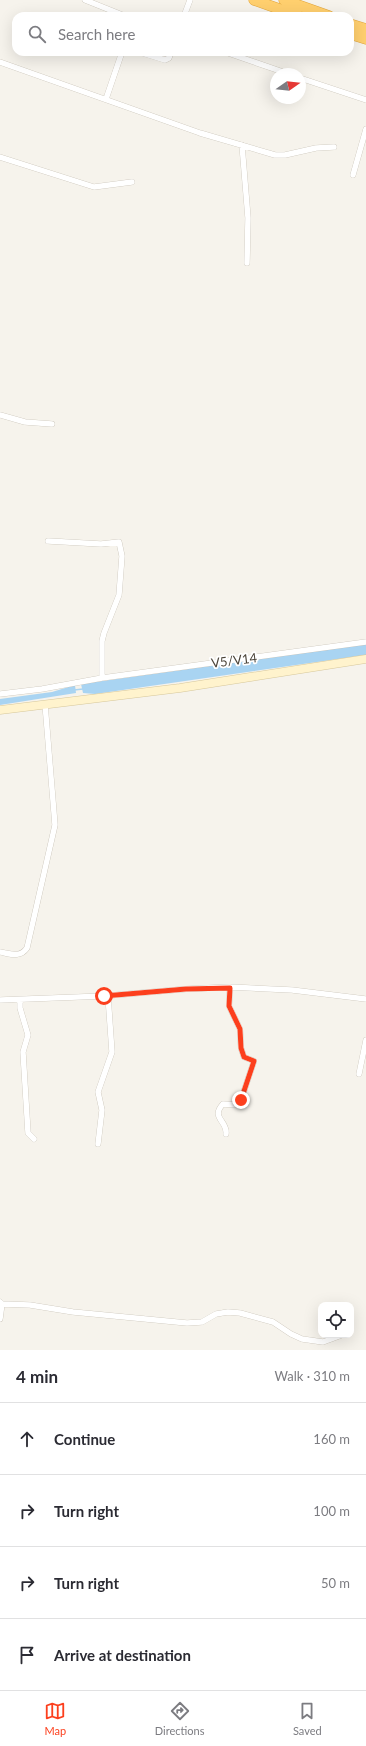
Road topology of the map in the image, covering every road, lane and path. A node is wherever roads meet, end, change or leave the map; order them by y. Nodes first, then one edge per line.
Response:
1 (85, 0) edge
2 (190, 0) edge
3 (254, 0) edge
4 (284, 0) edge
5 (115, 12) edge
6 (186, 12) edge
7 (288, 12) edge
8 (318, 12) edge
9 (354, 25) edge
10 (366, 29) edge
11 (354, 36) edge
12 (366, 40) edge
13 (121, 56) edge
14 (152, 56) edge
15 (170, 56) edge
16 (237, 56) edge
17 (0, 62) edge
18 (272, 68) edge
19 (306, 80) edge
20 (106, 99) junction
21 (366, 100) edge
22 (366, 129) edge
23 (242, 145) junction
24 (334, 147) dead end
25 (0, 157) edge
26 (353, 175) dead end
27 (132, 182) dead end
28 (247, 263) dead end
29 (0, 415) edge
30 (52, 424) dead end
31 (48, 541) dead end
32 (366, 642) edge
33 (366, 659) edge
34 (102, 678) junction
35 (0, 694) edge
36 (45, 704) junction
37 (0, 710) edge
38 (0, 952) edge
39 (230, 988) junction
40 (108, 996) junction
41 (366, 999) edge
42 (0, 1000) edge
43 (20, 1000) junction
44 (366, 1040) edge
45 (359, 1074) dead end
46 (226, 1134) dead end
47 (34, 1139) dead end
48 (98, 1144) dead end
49 (1, 1303) edge
50 (0, 1319) edge
51 (334, 1338) edge

1 - 5 street
2 - 6 street
3 - 7 highway
4 - 8 highway
9 - 10 highway
11 - 12 highway
13 - 20 street
14 - 15 street
16 - 18 street
17 - 20 street
19 - 21 street
20 - 23 street
22 - 26 street
23 - 24 street
23 - 28 street
25 - 27 street
29 - 30 street
31 - 34 street
32 - 34 street, V5/V14
33 - 36 street
34 - 35 street, V5/V14
36 - 37 street
36 - 38 street
39 - 40 street
39 - 41 street
39 - 46 street
40 - 43 street
40 - 48 street
42 - 43 street
43 - 47 street
44 - 45 street
49 - 50 street
49 - 51 street

